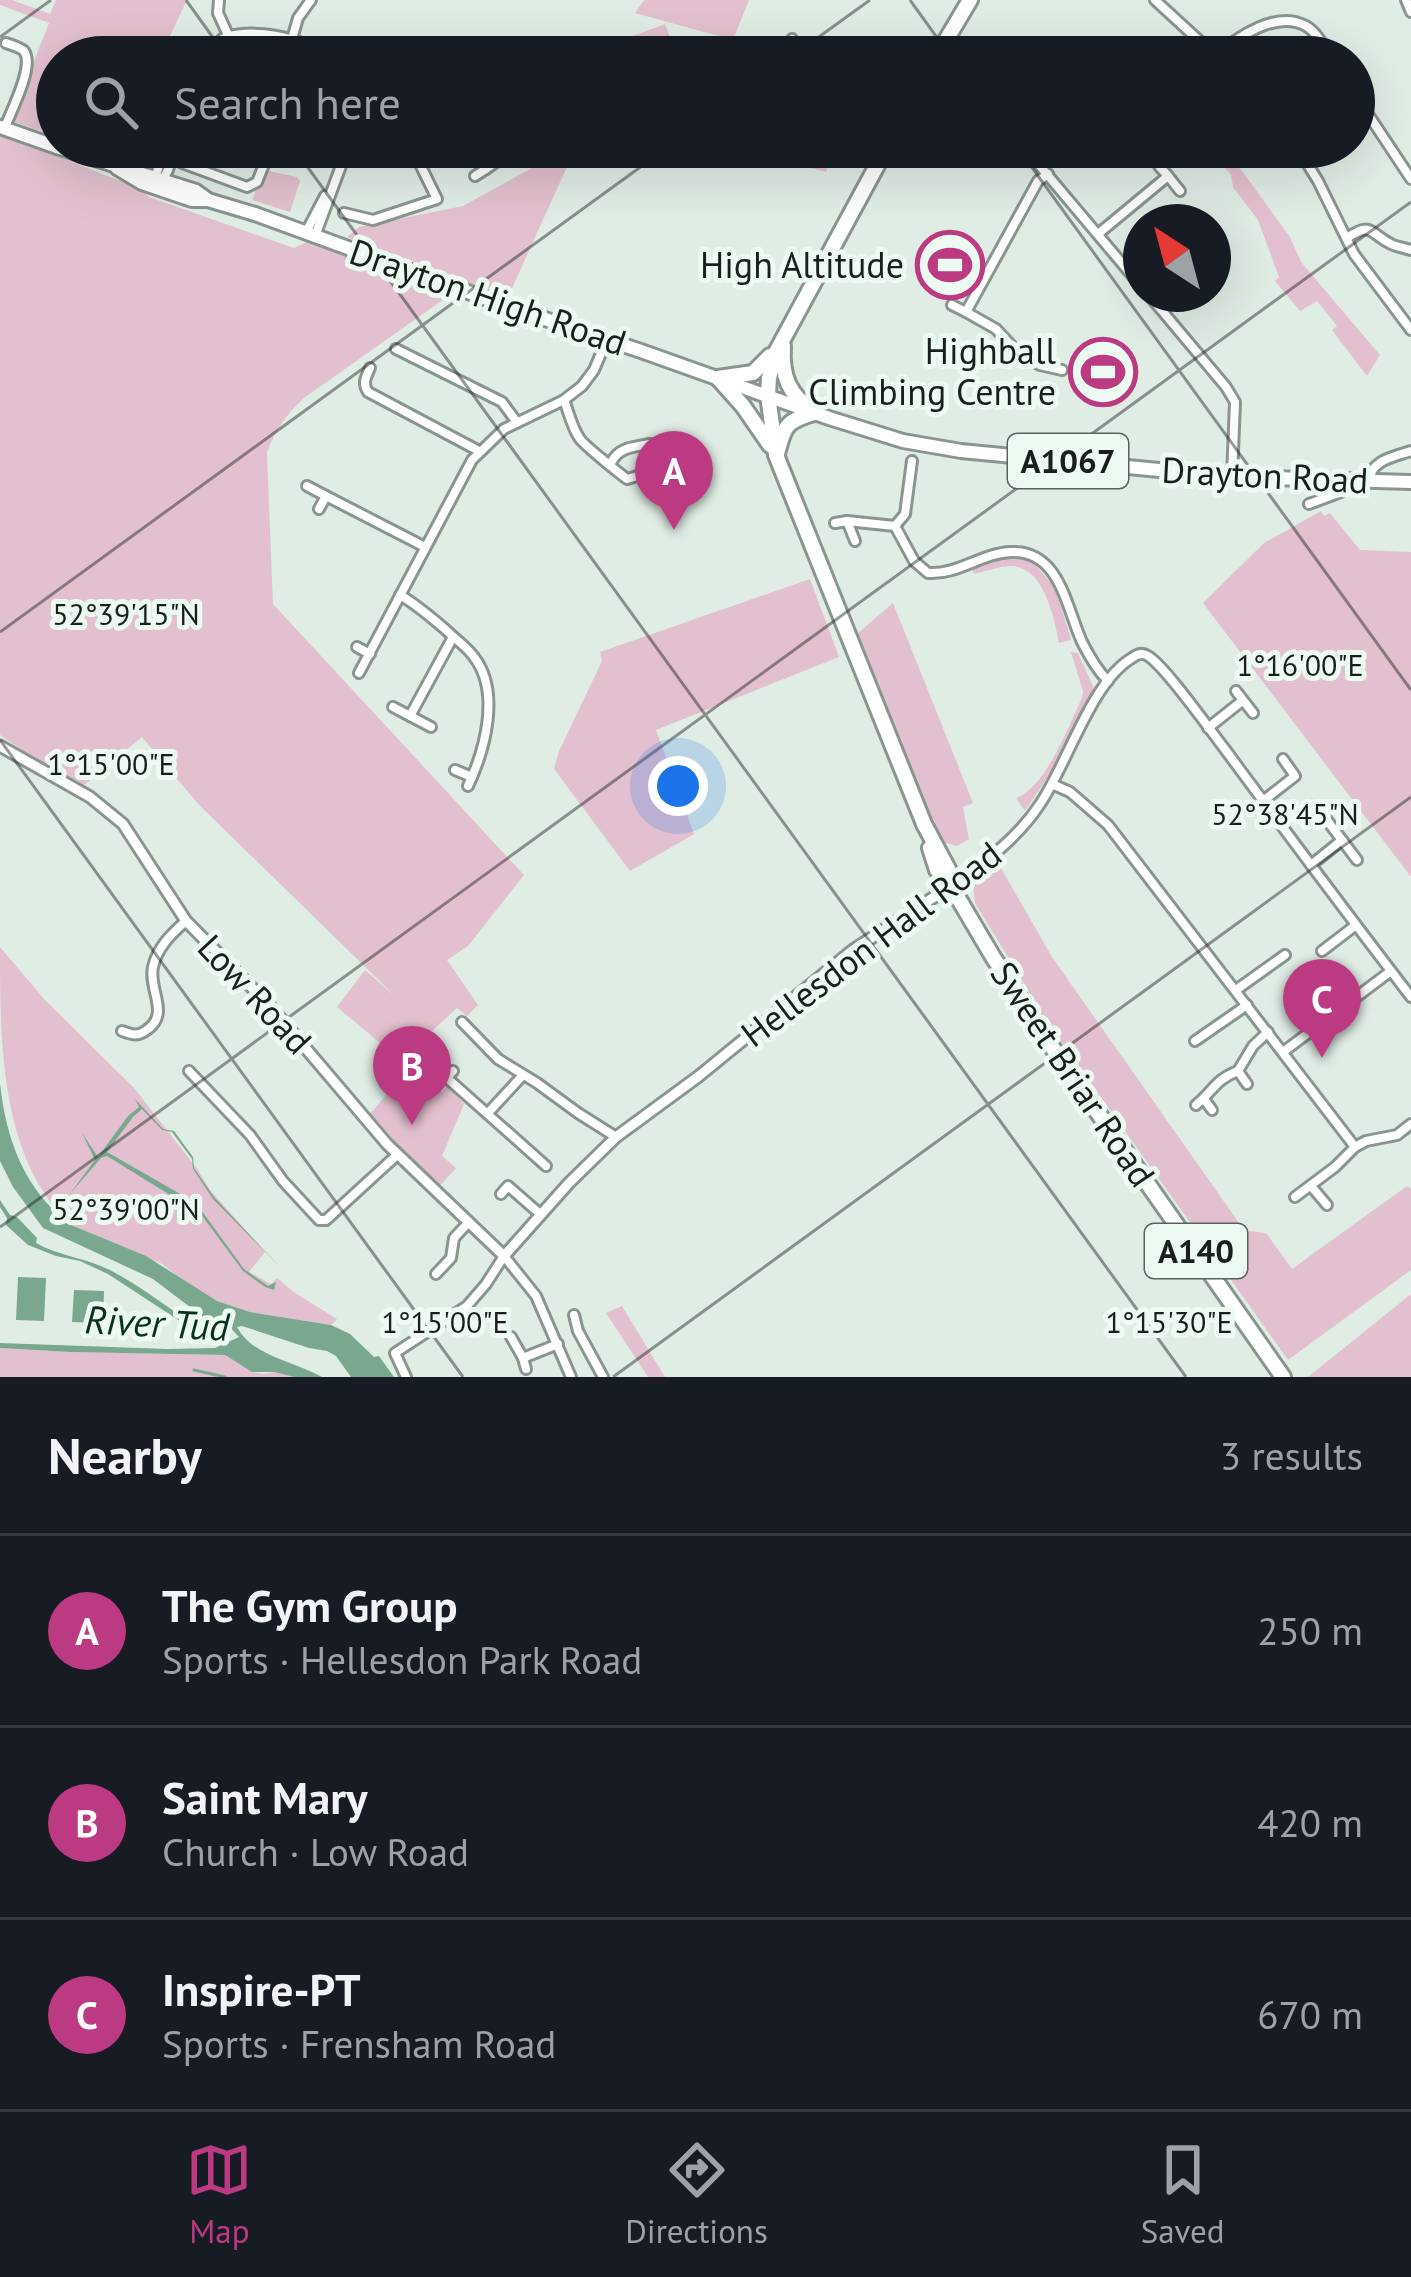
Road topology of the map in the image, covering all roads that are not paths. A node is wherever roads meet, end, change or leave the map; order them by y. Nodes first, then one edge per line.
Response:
1 (219, 0) edge
2 (311, 0) edge
3 (970, 0) edge
4 (1156, 0) edge
5 (1406, 0) edge
6 (1411, 12) edge
7 (228, 35) joint
8 (272, 36) edge
9 (293, 36) edge
10 (949, 36) edge
11 (1195, 36) edge
12 (1242, 36) edge
13 (1316, 36) edge
14 (6, 43) dead end
15 (36, 49) dead end
16 (26, 53) junction
17 (1375, 125) edge
18 (2, 128) edge
19 (36, 140) edge
20 (120, 168) edge
21 (164, 168) edge
22 (196, 168) edge
23 (262, 168) edge
24 (339, 168) edge
25 (424, 168) edge
26 (876, 168) edge
27 (1043, 168) edge
28 (1161, 168) edge
29 (1309, 168) edge
30 (486, 169) edge
31 (1048, 174) junction
32 (475, 176) dead end
33 (1168, 176) junction
34 (1411, 179) edge
35 (158, 182) junction
36 (1180, 191) dead end
37 (344, 213) dead end
38 (311, 234) junction
39 (1098, 234) junction
40 (1347, 238) junction
41 (1411, 250) edge
42 (1123, 264) edge
43 (952, 305) dead end
44 (967, 312) junction
45 (1163, 312) edge
46 (1411, 329) edge
47 (784, 338) junction
48 (607, 339) junction
49 (396, 349) dead end
50 (370, 368) dead end
51 (1062, 370) dead end
52 (718, 378) junction
53 (768, 395) junction
54 (563, 400) junction
55 (814, 413) junction
56 (516, 421) junction
57 (650, 444) dead end
58 (479, 451) junction
59 (1411, 451) edge
60 (776, 454) junction
61 (912, 461) dead end
62 (610, 463) junction
63 (659, 470) dead end
64 (1232, 477) junction
65 (1346, 479) junction
66 (1369, 480) junction
67 (1411, 482) edge
68 (307, 486) dead end
69 (326, 496) junction
70 (1309, 504) dead end
71 (319, 509) dead end
72 (848, 521) junction
73 (835, 523) dead end
74 (895, 526) junction
75 (855, 542) dead end
76 (425, 548) junction
77 (400, 595) junction
78 (453, 637) junction
79 (357, 647) dead end
80 (370, 654) junction
81 (359, 673) dead end
82 (1108, 682) junction
83 (1235, 691) dead end
84 (1243, 701) junction
85 (393, 707) dead end
86 (1253, 713) dead end
87 (410, 716) junction
88 (431, 727) dead end
89 (1208, 728) junction
90 (2, 752) edge
91 (1283, 760) dead end
92 (454, 770) dead end
93 (1052, 784) junction
94 (1263, 801) junction
95 (1323, 815) dead end
96 (1342, 840) junction
97 (1357, 860) dead end
98 (1311, 865) junction
99 (951, 886) junction
100 (186, 922) junction
101 (1356, 925) junction
102 (1322, 951) dead end
103 (1285, 955) dead end
104 (1391, 971) junction
105 (1236, 990) junction
106 (1411, 998) edge
107 (1247, 1005) junction
108 (462, 1022) dead end
109 (122, 1031) dead end
110 (1268, 1032) junction
111 (1195, 1041) dead end
112 (1283, 1052) junction
113 (189, 1071) dead end
114 (1238, 1071) junction
115 (524, 1075) junction
116 (447, 1078) dead end
117 (1247, 1084) dead end
118 (1212, 1110) dead end
119 (487, 1114) junction
120 (1411, 1124) edge
121 (616, 1137) junction
122 (1355, 1148) junction
123 (397, 1155) junction
124 (546, 1166) dead end
125 (1311, 1186) junction
126 (501, 1194) dead end
127 (1295, 1197) dead end
128 (1327, 1205) dead end
129 (540, 1214) junction
130 (469, 1222) junction
131 (441, 1246) dead end
132 (452, 1246) junction
133 (504, 1256) junction
134 (436, 1274) dead end
135 (573, 1322) dead end
136 (511, 1337) dead end
137 (558, 1344) junction
138 (1280, 1373) edge
139 (406, 1377) edge
140 (571, 1377) edge
141 (603, 1377) edge

1 - 7 street
2 - 9 street
3 - 10 highway
4 - 11 street
5 - 6 street
7 - 8 street
12 - 13 street
14 - 16 street
15 - 16 street
16 - 18 street
17 - 34 street
18 - 19 main road, Drayton High Road / A1067
20 - 35 main road, Drayton High Road / A1067
21 - 35 street
22 - 23 street
24 - 38 street
25 - 37 street
26 - 47 highway, A140
27 - 31 street
28 - 33 street
29 - 40 street
30 - 32 street
31 - 39 street
31 - 44 street
33 - 36 street
33 - 39 street
35 - 38 main road, Drayton High Road / A1067
38 - 48 main road, Drayton High Road / A1067
39 - 42 street
40 - 41 street
40 - 46 street
43 - 44 street
44 - 51 street
45 - 64 street
47 - 52 highway
47 - 53 highway, A140
47 - 55 highway
48 - 52 main road, Drayton High Road / A1067
48 - 54 street
49 - 56 street
50 - 58 street
52 - 53 main road, Drayton High Road / A1067
52 - 60 highway, A140
53 - 55 main road, Drayton Road / A1067
53 - 60 highway, Sweet Briar Road / A140
54 - 56 street
54 - 62 street
55 - 60 highway
55 - 64 main road, Drayton Road / A1067
56 - 58 street
57 - 62 street
58 - 76 street
59 - 66 street
60 - 99 highway, Sweet Briar Road / A140
61 - 74 street
62 - 63 street
64 - 65 main road, Drayton Road / A1067
65 - 66 main road, Drayton Road / A1067
65 - 70 street
66 - 67 main road, Drayton Road / A1067
68 - 69 street
69 - 71 street
69 - 76 street
72 - 73 street
72 - 74 street
72 - 75 street
74 - 82 street
76 - 77 street
77 - 78 street
77 - 80 street
78 - 87 street
78 - 92 street
79 - 80 street
80 - 81 street
82 - 89 street, Hellesdon Hall Road
82 - 93 street, Hellesdon Hall Road
83 - 84 street
84 - 86 street
84 - 89 street
85 - 87 street
87 - 88 street
89 - 94 street
90 - 100 street, Low Road
91 - 94 street
93 - 99 street, Hellesdon Hall Road
93 - 105 street
94 - 98 street
95 - 96 street
96 - 97 street
96 - 98 street
98 - 101 street
99 - 121 street, Hellesdon Hall Road
99 - 138 highway, Sweet Briar Road / A140
100 - 109 street
100 - 123 street, Low Road
101 - 102 street
101 - 104 street
103 - 105 street
104 - 106 street
104 - 112 street
105 - 107 street
107 - 110 street
107 - 111 street
108 - 115 street
110 - 112 street
110 - 114 street
112 - 122 street
113 - 123 street
114 - 117 street
114 - 118 street
115 - 119 street
115 - 121 street
116 - 119 street
119 - 124 street
120 - 122 street
121 - 129 street, Hellesdon Hall Road
122 - 125 street
123 - 130 street, Low Road
125 - 127 street
125 - 128 street
126 - 129 street
129 - 133 street, Hellesdon Hall Road
130 - 132 street
130 - 133 street, Low Road
131 - 132 street
132 - 134 street
133 - 137 street
133 - 139 street
135 - 141 street
136 - 137 street
137 - 140 street

